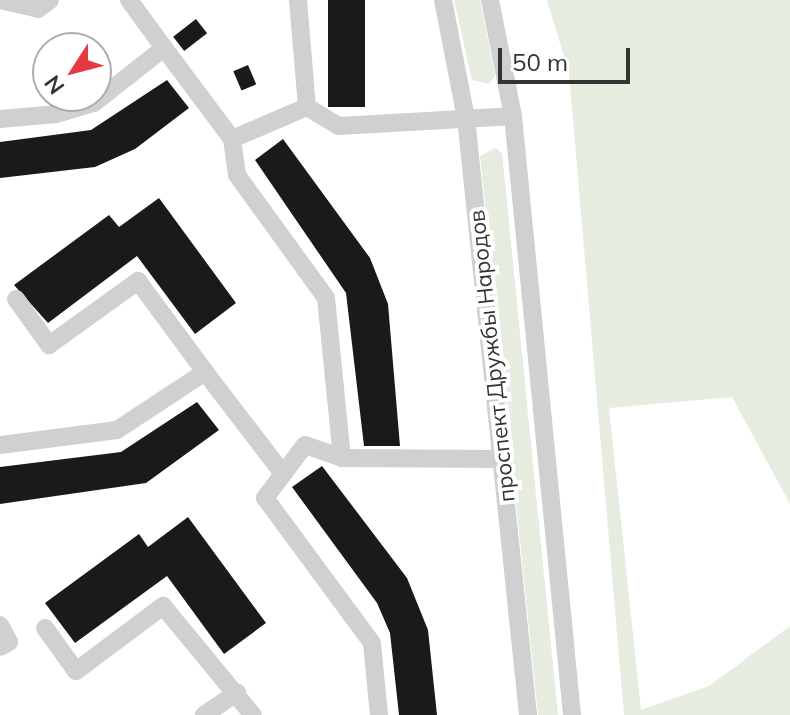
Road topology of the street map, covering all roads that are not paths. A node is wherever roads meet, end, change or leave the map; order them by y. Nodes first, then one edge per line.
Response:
1 (0, 0) edge
2 (50, 0) edge
3 (129, 0) edge
4 (298, 0) edge
5 (443, 0) edge
6 (490, 0) edge
7 (164, 48) junction
8 (307, 107) junction
9 (513, 116) junction
10 (466, 118) junction
11 (0, 119) edge
12 (232, 139) junction
13 (16, 299) dead end
14 (205, 372) junction
15 (0, 445) edge
16 (342, 458) junction
17 (503, 459) junction
18 (281, 471) junction
19 (0, 625) edge
20 (45, 628) dead end
21 (0, 647) edge
22 (237, 693) junction
23 (204, 715) edge
24 (253, 715) edge
25 (379, 715) edge
26 (528, 715) edge
27 (572, 715) edge

1 - 2 street
3 - 7 street
4 - 8 street
5 - 10 street, проспект Дружбы Народов
6 - 9 street, проспект Дружбы Народов
7 - 11 street
7 - 12 street
8 - 10 street
8 - 12 street
9 - 10 street
9 - 27 street, проспект Дружбы Народов
10 - 17 street, проспект Дружбы Народов
12 - 16 street
13 - 14 street
14 - 15 street
14 - 18 street
16 - 17 street
16 - 18 street
17 - 26 street, проспект Дружбы Народов
18 - 25 street
19 - 21 street
20 - 22 street
22 - 23 street
22 - 24 street

